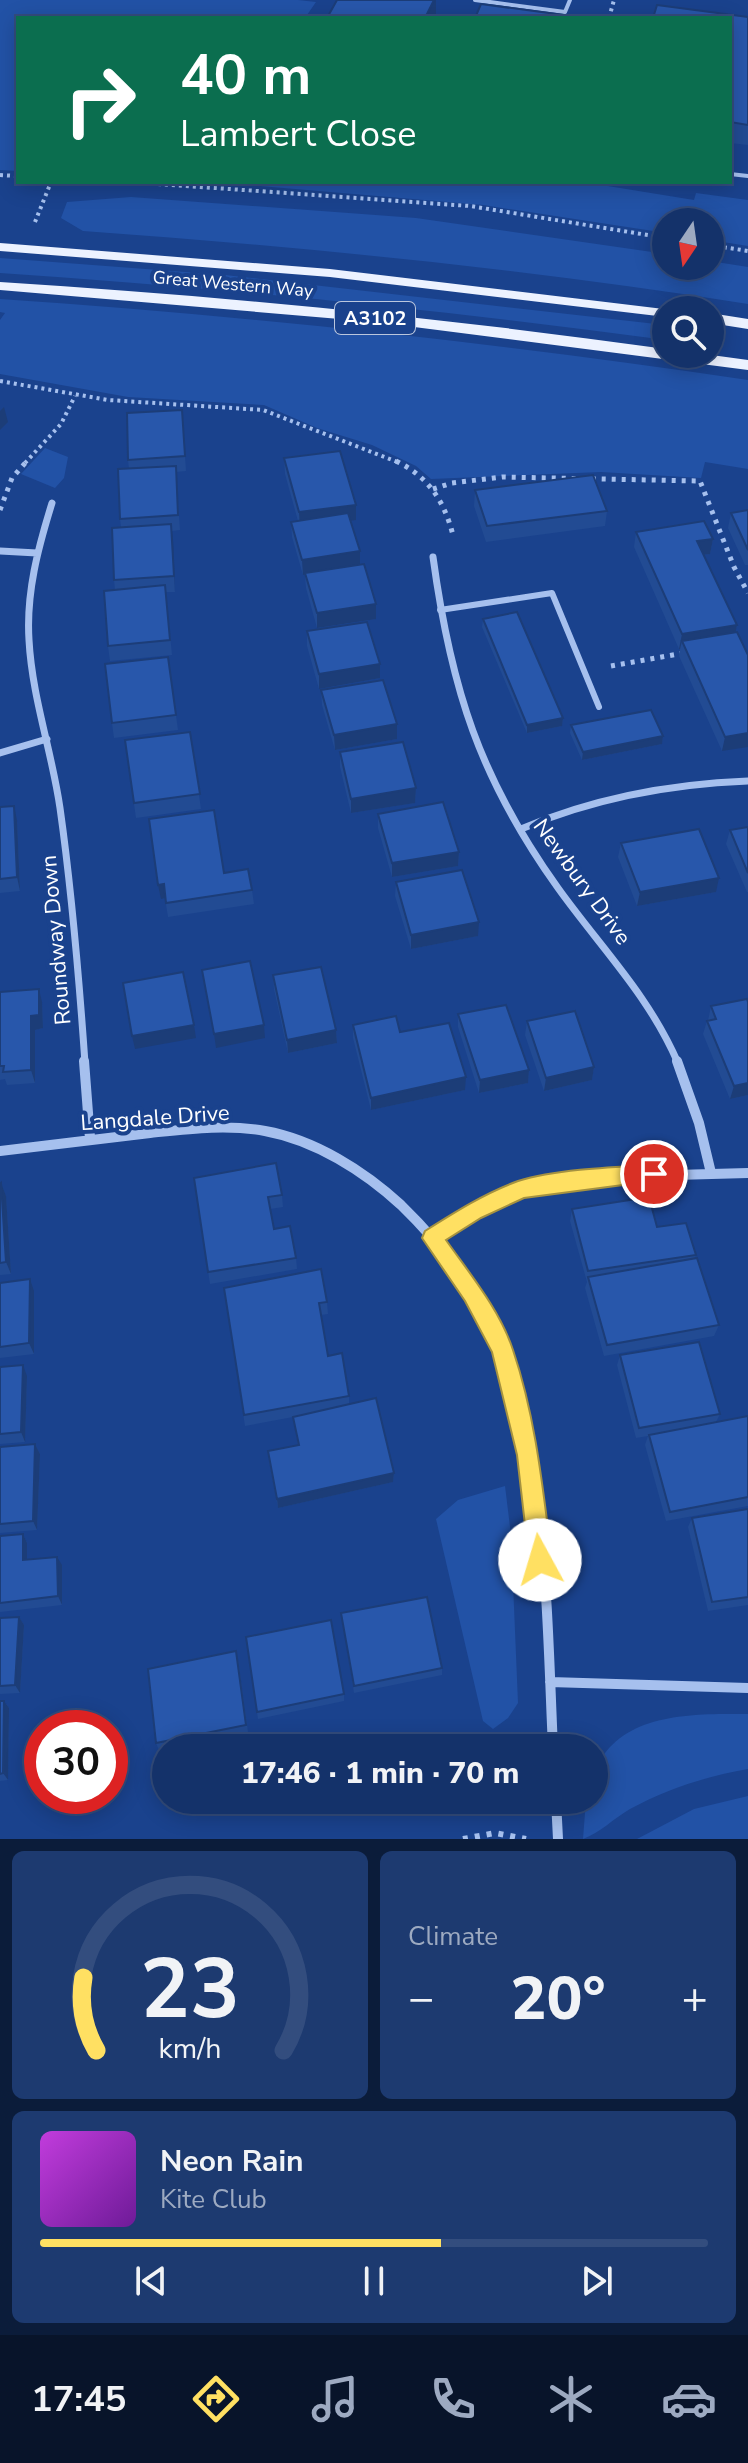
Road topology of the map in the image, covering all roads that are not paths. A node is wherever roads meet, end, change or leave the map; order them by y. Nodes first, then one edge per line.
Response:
1 (475, 0) edge
2 (570, 0) edge
3 (0, 247) edge
4 (0, 286) edge
5 (652, 310) edge
6 (724, 320) edge
7 (748, 324) edge
8 (748, 365) edge
9 (52, 503) dead end
10 (0, 551) edge
11 (37, 553) junction
12 (433, 557) road end
13 (440, 610) junction
14 (599, 707) dead end
15 (47, 739) junction
16 (0, 753) edge
17 (748, 781) edge
18 (521, 829) junction
19 (90, 1139) junction
20 (0, 1151) edge
21 (711, 1173) junction
22 (748, 1173) edge
23 (433, 1238) junction
24 (550, 1682) junction
25 (748, 1688) edge
26 (552, 1734) edge
27 (557, 1814) edge
28 (558, 1839) edge

1 - 2 lane
3 - 5 main road, Great Western Way / A3102
4 - 8 main road, Great Western Way / A3102
6 - 7 main road
9 - 11 street, Roundway Down
10 - 11 street
11 - 15 street, Roundway Down
12 - 13 street, Newbury Drive
13 - 14 lane
13 - 18 street, Newbury Drive
15 - 16 street
15 - 19 street, Roundway Down
17 - 18 street
18 - 21 street, Newbury Drive
19 - 20 street, Langdale Drive
19 - 23 street, Langdale Drive
21 - 22 street
21 - 23 street
23 - 24 street, Langdale Drive
24 - 25 street
24 - 26 street, Langdale Drive
27 - 28 street

